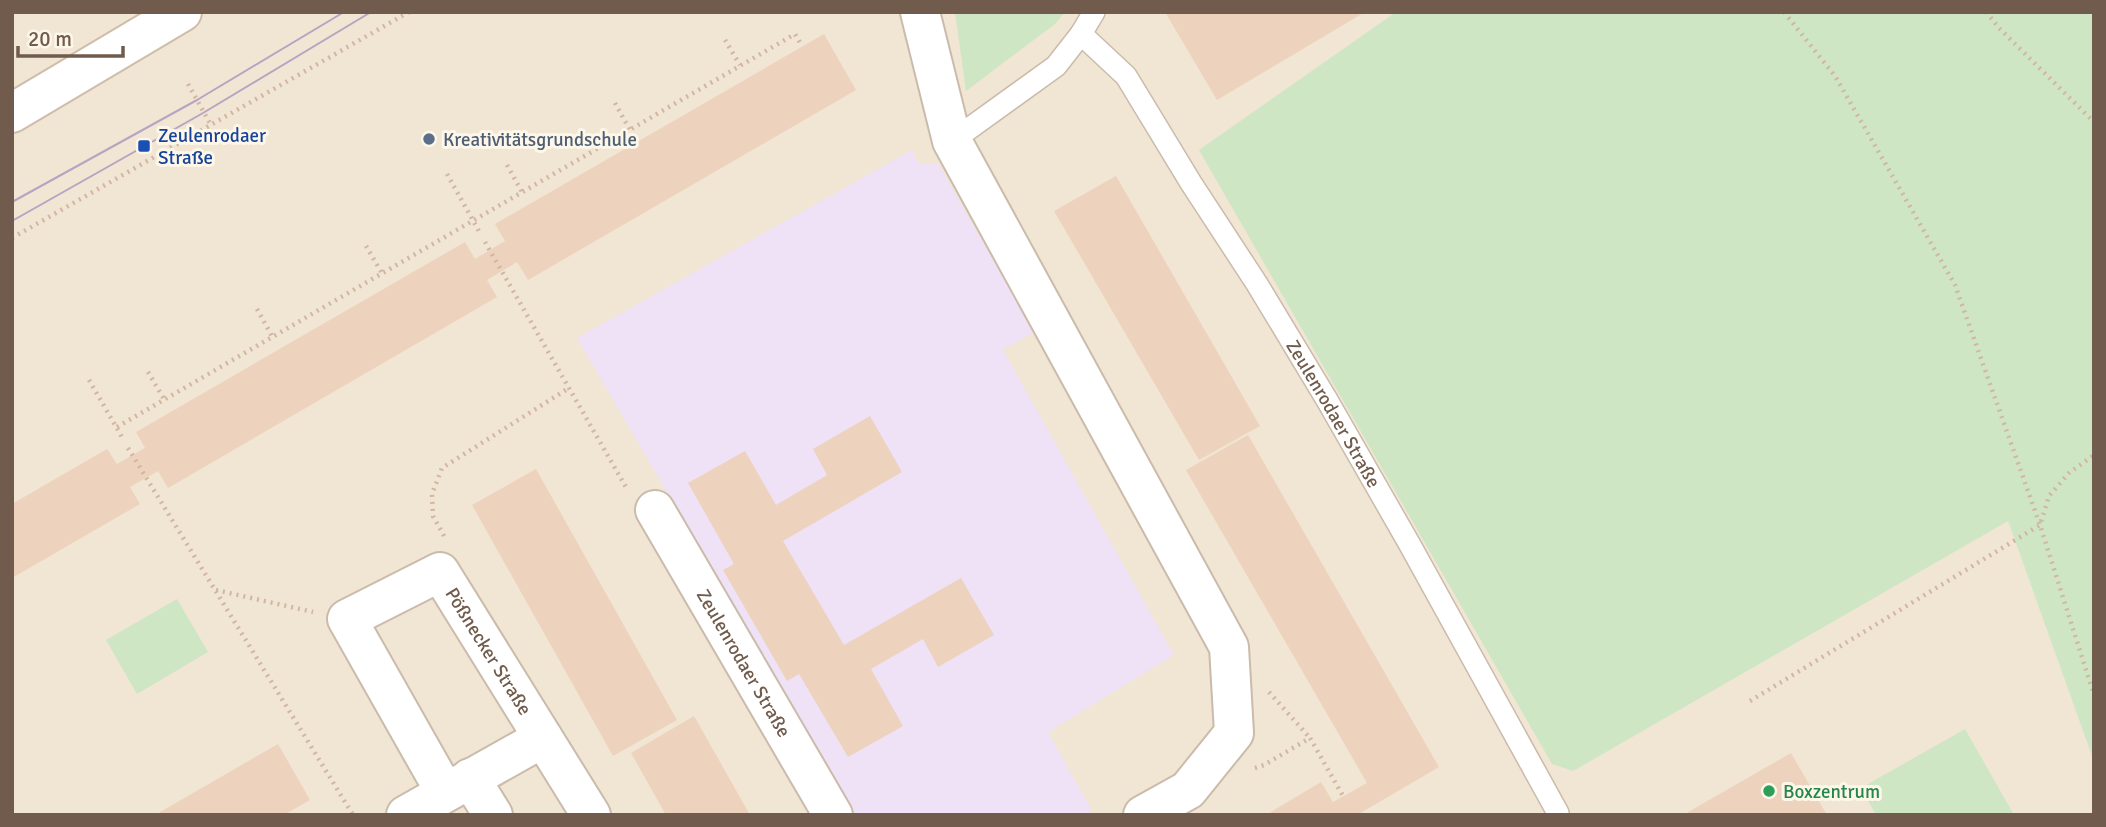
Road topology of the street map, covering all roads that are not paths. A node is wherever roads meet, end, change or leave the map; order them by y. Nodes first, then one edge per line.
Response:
1 (182, 12) edge
2 (919, 12) edge
3 (1094, 12) edge
4 (1081, 34) junction
5 (12, 113) edge
6 (953, 141) junction
7 (655, 510) road end
8 (543, 738) junction
9 (458, 785) junction
10 (1558, 813) dead end
11 (406, 815) edge
12 (493, 815) edge
13 (591, 815) edge
14 (833, 815) edge
15 (1143, 815) edge

1 - 5 street
2 - 6 street
3 - 4 lane
4 - 6 lane
4 - 10 lane, Zeulenrodaer Straße
6 - 15 street
7 - 14 street, Zeulenrodaer Straße
8 - 9 street, Pößnecker Straße
8 - 9 street, Pößnecker Straße
8 - 13 street, Pößnecker Straße
9 - 11 street, Pößnecker Straße
9 - 12 street

